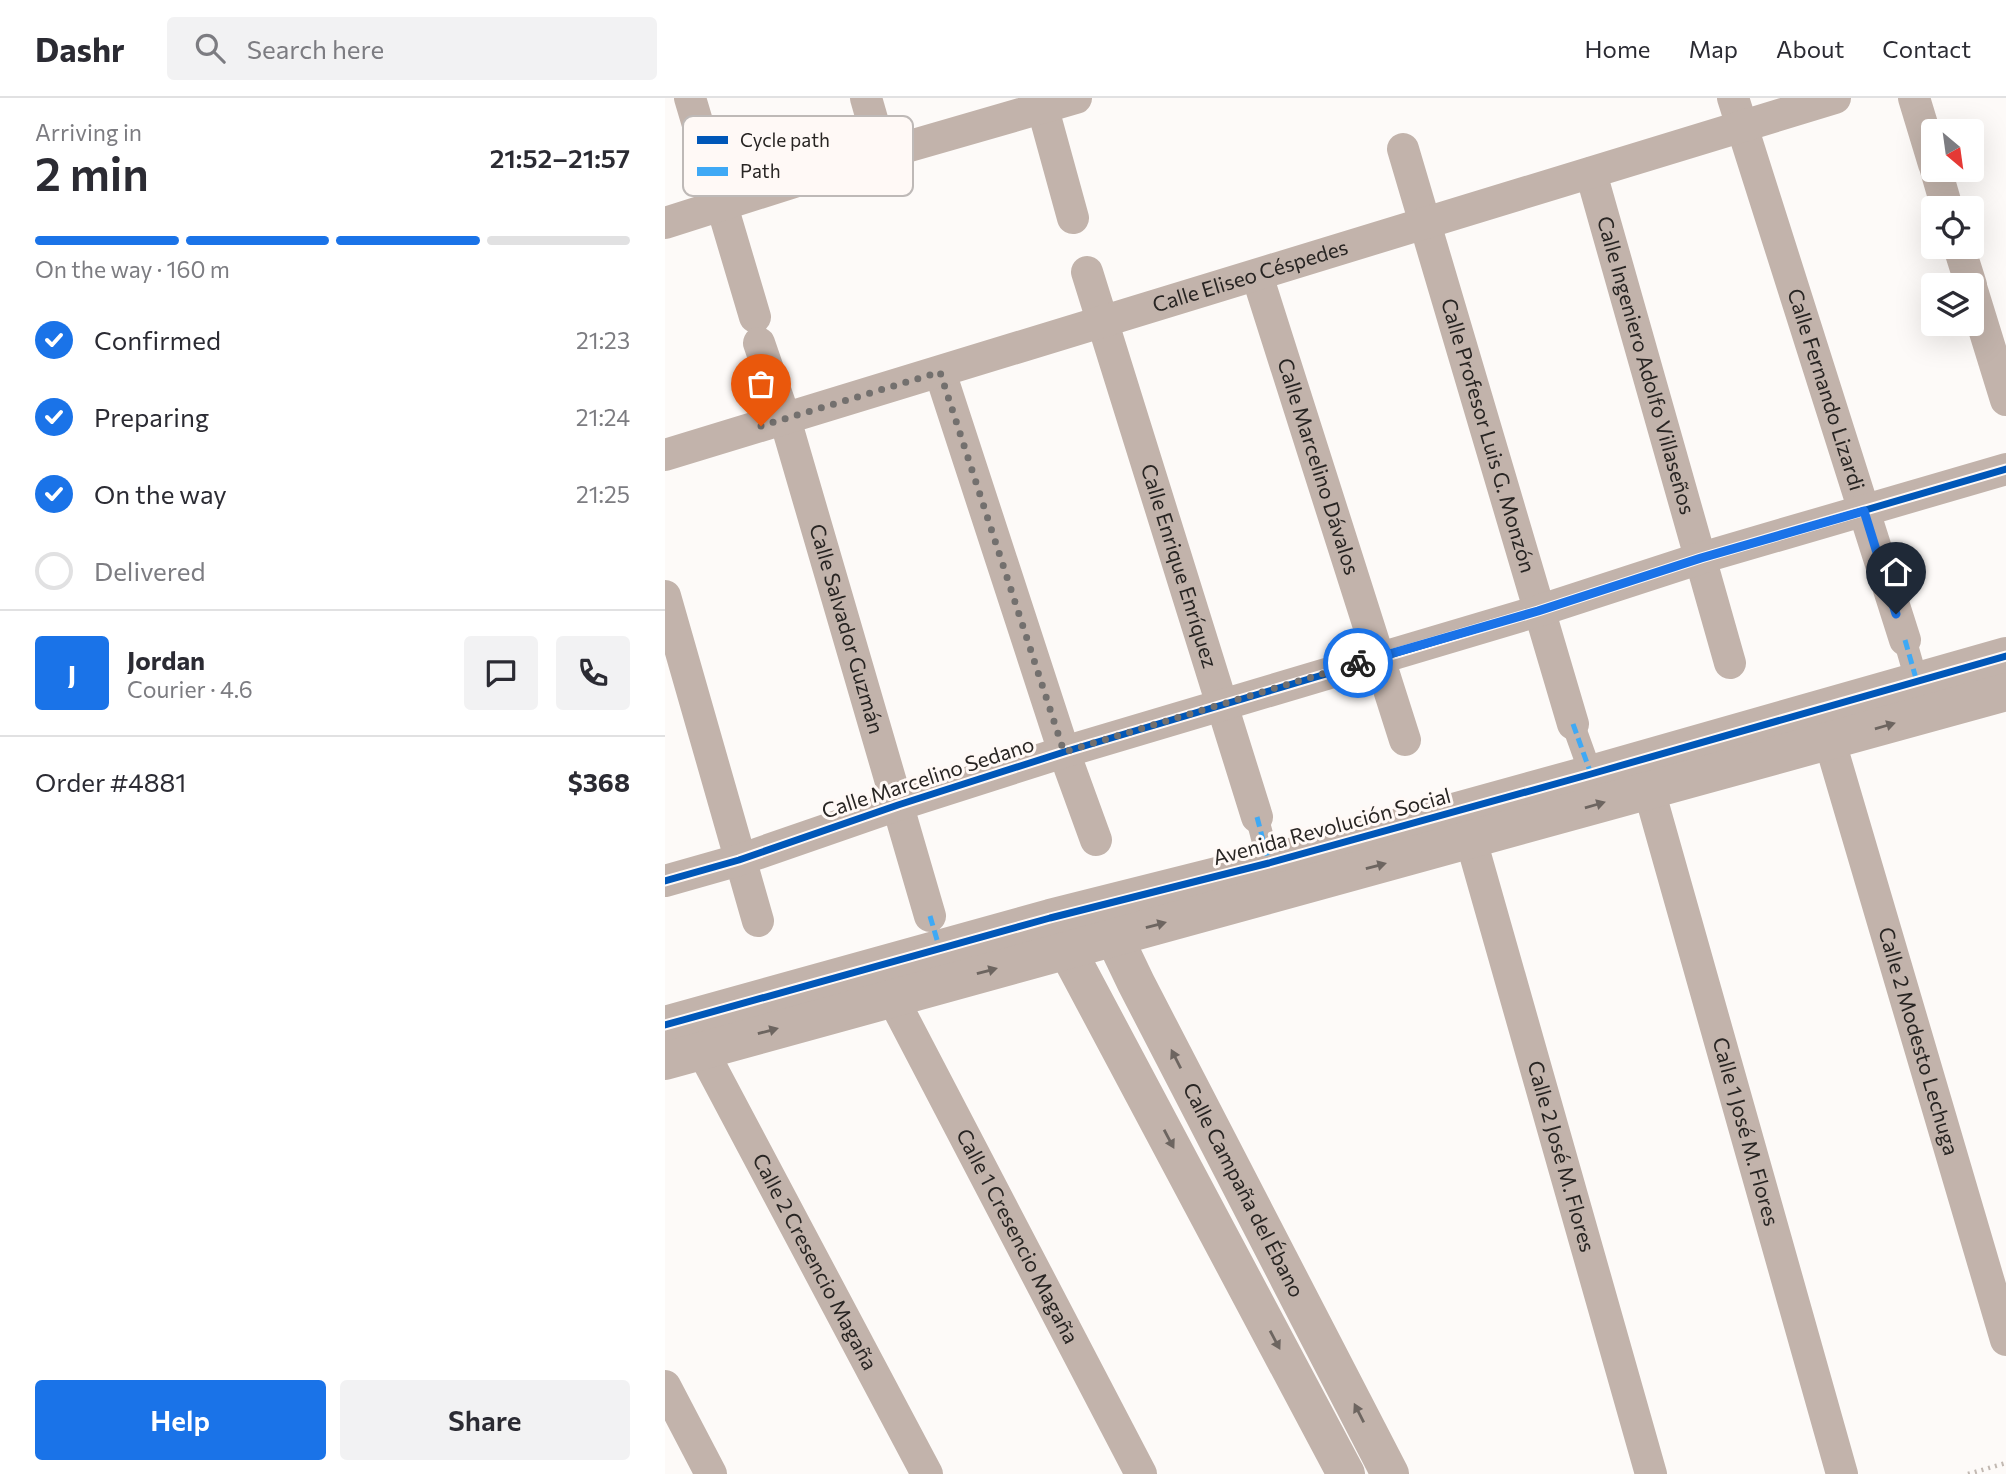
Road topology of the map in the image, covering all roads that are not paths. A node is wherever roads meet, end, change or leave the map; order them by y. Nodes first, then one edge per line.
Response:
1 (690, 98) edge
2 (866, 98) edge
3 (1076, 98) edge
4 (1835, 98) edge
5 (1914, 98) edge
6 (1041, 103) edge
7 (1737, 112) edge
8 (695, 116) edge
9 (871, 116) edge
10 (1921, 121) edge
11 (913, 144) edge
12 (1403, 149) dead end
13 (1591, 173) junction
14 (719, 196) edge
15 (755, 196) edge
16 (722, 207) junction
17 (1073, 218) dead end
18 (665, 223) edge
19 (1426, 223) junction
20 (1087, 272) dead end
21 (1257, 275) junction
22 (1101, 322) junction
23 (1984, 327) edge
24 (940, 372) junction
25 (2006, 400) edge
26 (785, 419) junction
27 (665, 455) edge
28 (2006, 469) edge
29 (1864, 511) junction
30 (1701, 558) junction
31 (665, 596) edge
32 (1538, 611) junction
33 (1905, 640) joint
34 (2006, 656) edge
35 (1380, 657) junction
36 (1730, 663) dead end
37 (1917, 682) junction
38 (2006, 692) edge
39 (1222, 705) junction
40 (1573, 724) joint
41 (1405, 740) dead end
42 (1830, 742) junction
43 (1064, 752) junction
44 (1591, 774) junction
45 (1649, 790) junction
46 (898, 805) junction
47 (1257, 817) joint
48 (1096, 840) dead end
49 (1472, 840) junction
50 (739, 860) junction
51 (1269, 863) junction
52 (665, 881) edge
53 (758, 921) dead end
54 (1106, 921) junction
55 (935, 933) junction
56 (1058, 934) junction
57 (1136, 983) junction
58 (892, 997) junction
59 (1095, 1000) junction
60 (665, 1025) edge
61 (702, 1050) junction
62 (665, 1061) edge
63 (2006, 1340) edge
64 (665, 1386) edge
65 (711, 1474) edge
66 (927, 1474) edge
67 (1140, 1474) edge
68 (1346, 1474) edge
69 (1391, 1474) edge
70 (1651, 1474) edge
71 (1842, 1474) edge

1 - 8 street, Calle Salvador Guzmán
2 - 9 street
3 - 6 street
4 - 7 street, Calle Eliseo Céspedes
5 - 10 street
6 - 11 street
6 - 17 street
7 - 13 street, Calle Eliseo Céspedes
7 - 29 street, Calle Fernando Lizardi
12 - 19 street, Calle Profesor Luis G. Monzón
13 - 19 street, Calle Eliseo Céspedes
13 - 30 street, Calle Ingeniero Adolfo Villaseños
14 - 16 street, Calle Salvador Guzmán
15 - 16 street
16 - 18 street
16 - 26 street, Calle Salvador Guzmán
19 - 21 street, Calle Eliseo Céspedes
19 - 32 street, Calle Profesor Luis G. Monzón
20 - 22 street, Calle Enrique Enríquez
21 - 22 street, Calle Eliseo Céspedes
21 - 35 street, Calle Marcelino Dávalos
22 - 24 street, Calle Eliseo Céspedes
22 - 39 street, Calle Enrique Enríquez
23 - 25 street
24 - 26 street, Calle Eliseo Céspedes
24 - 43 street
26 - 27 street, Calle Eliseo Céspedes
26 - 46 street, Calle Salvador Guzmán
28 - 29 street, Calle Marcelino Sedano
29 - 30 street, Calle Marcelino Sedano
29 - 33 street, Calle Fernando Lizardi
30 - 32 street, Calle Marcelino Sedano
30 - 36 street, Calle Ingeniero Adolfo Villaseños
31 - 50 street
32 - 35 street, Calle Marcelino Sedano
32 - 40 street, Calle Profesor Luis G. Monzón
33 - 37 street, Calle Fernando Lizardi
34 - 37 street, Avenida Revolución Social
35 - 39 street, Calle Marcelino Sedano
35 - 41 street, Calle Marcelino Dávalos
37 - 44 street, Avenida Revolución Social
42 -> 38 street, Avenida Revolución Social
39 - 43 street, Calle Marcelino Sedano
39 - 47 street, Calle Enrique Enríquez
40 - 44 street
42 - 45 street, Avenida Revolución Social
42 - 63 street, Calle 2 Modesto Lechuga
43 - 46 street, Calle Marcelino Sedano
43 - 48 street
44 - 51 street, Avenida Revolución Social
49 -> 45 street, Avenida Revolución Social
45 - 71 street, Calle 1 José M. Flores
46 - 50 street, Calle Marcelino Sedano
46 - 55 street, Calle Salvador Guzmán
47 - 51 street, Calle Enrique Enríquez
54 -> 49 street, Avenida Revolución Social
49 - 70 street, Calle 2 José M. Flores
50 - 52 street, Calle Marcelino Sedano
50 - 53 street
51 - 54 street, Avenida Revolución Social
54 - 56 street, Avenida Revolución Social
54 - 57 street, Calle Campaña del Ébano
55 - 56 street, Avenida Revolución Social
55 - 60 street, Avenida Revolución Social
58 -> 56 street, Avenida Revolución Social
56 - 59 street, Calle Campaña del Ébano
57 - 59 street
69 -> 57 street, Calle Campaña del Ébano
61 -> 58 street, Avenida Revolución Social
58 - 67 street, Calle 1 Cresencio Magaña
59 -> 68 street, Calle Campaña del Ébano
61 - 62 street, Avenida Revolución Social
61 - 66 street, Calle 2 Cresencio Magaña
64 - 65 street

